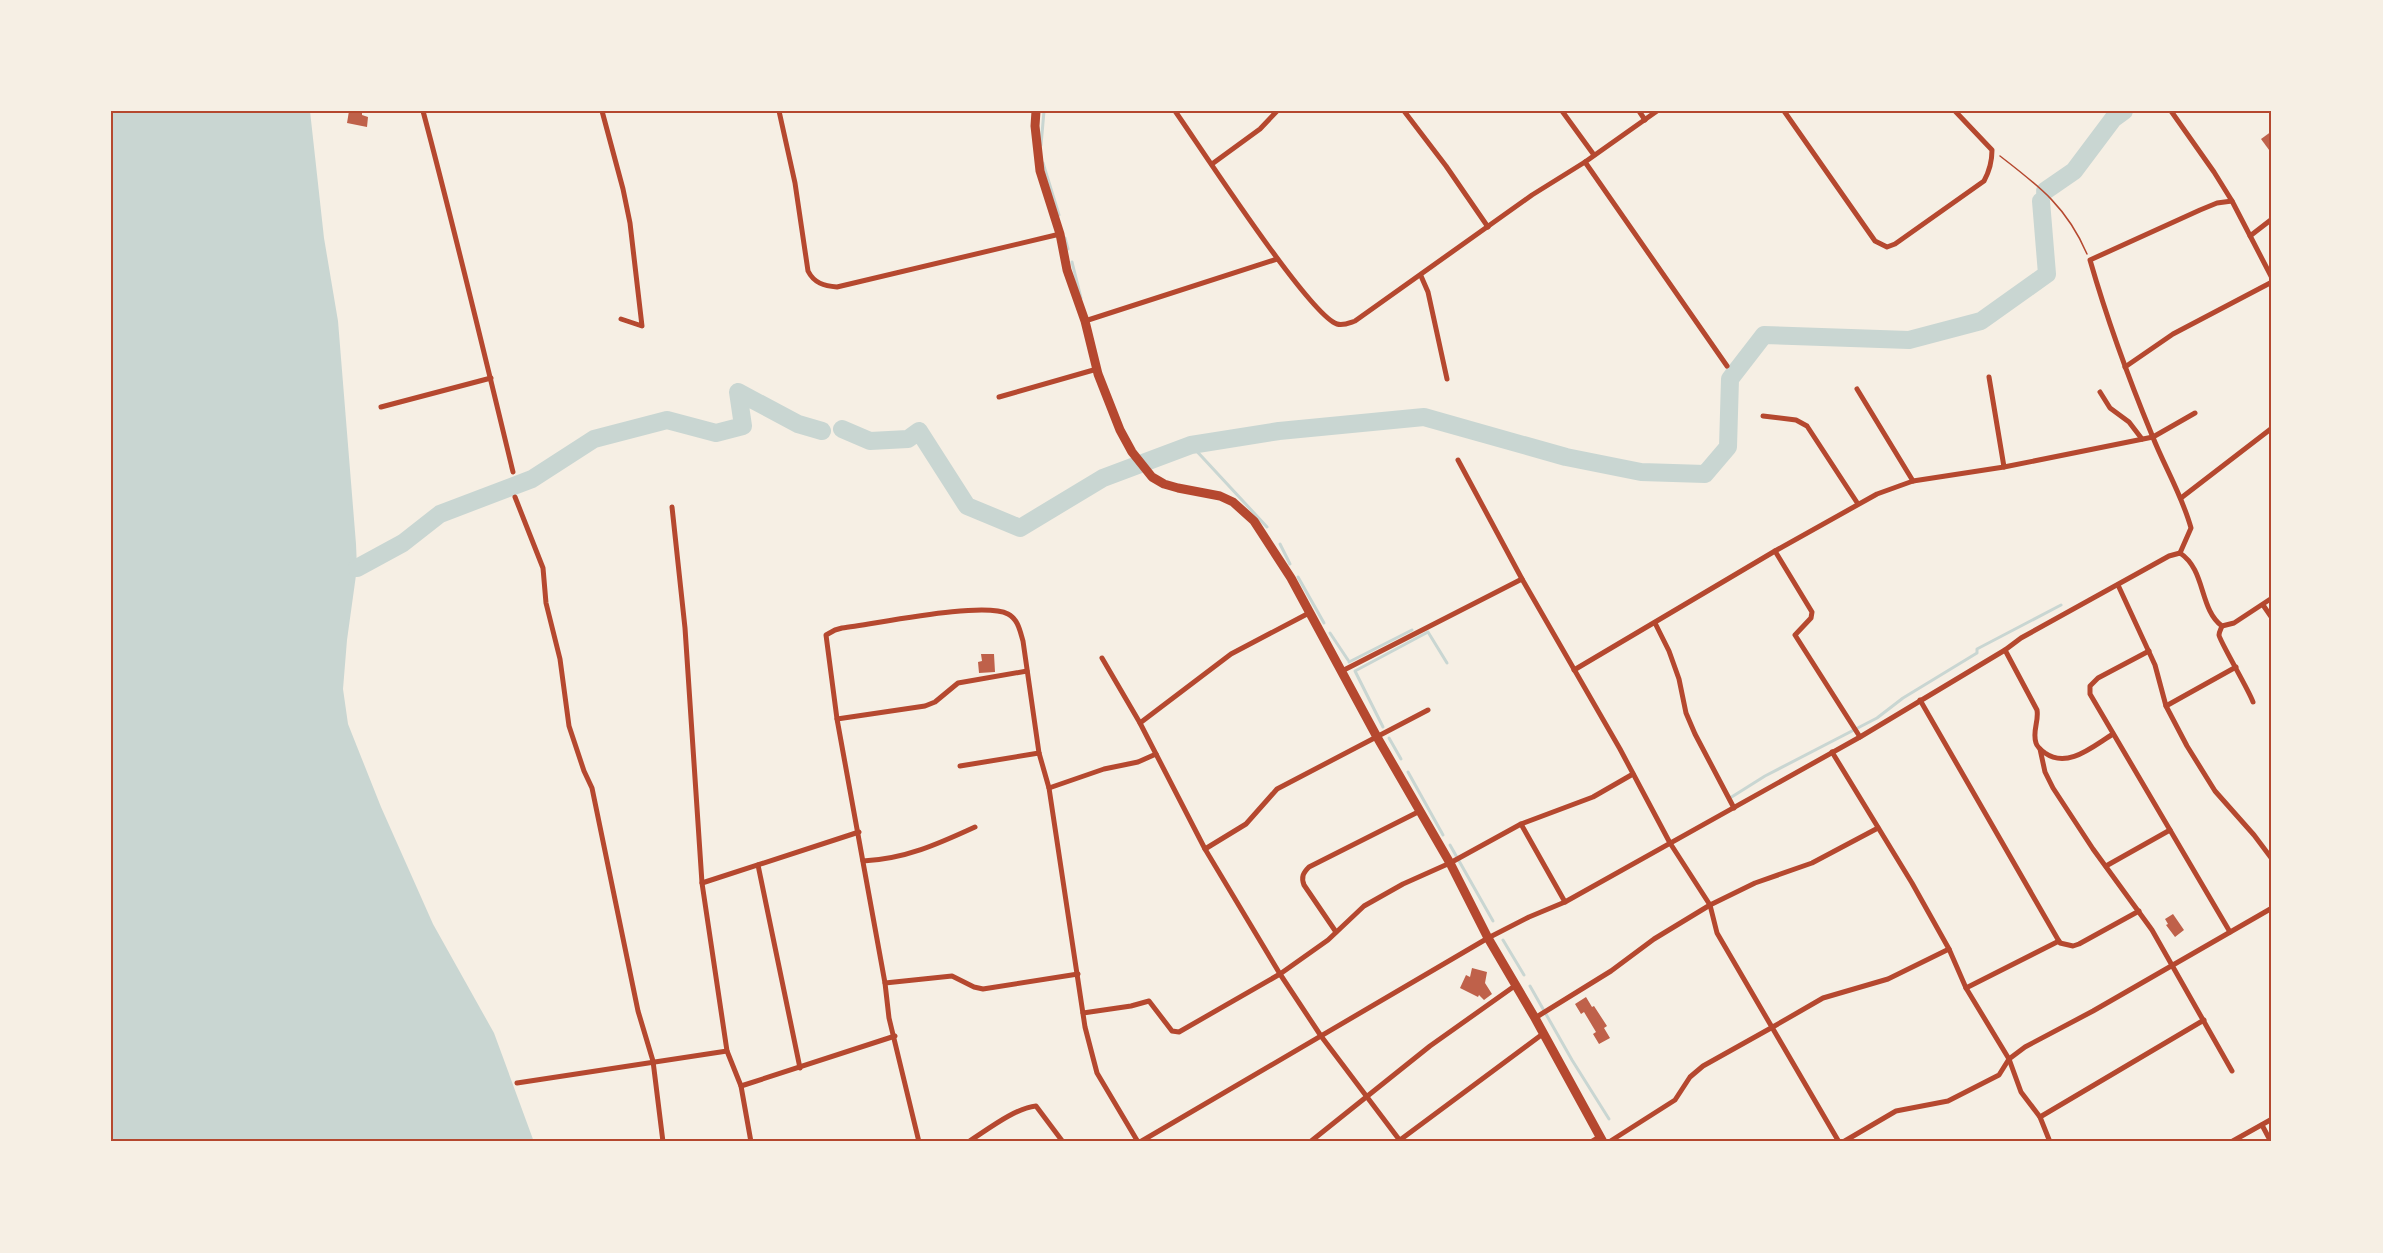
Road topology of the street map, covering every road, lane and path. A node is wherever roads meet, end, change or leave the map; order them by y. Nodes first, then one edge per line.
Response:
1 (423, 111) edge
2 (602, 111) edge
3 (778, 111) edge
4 (1036, 111) edge
5 (1175, 111) edge
6 (1278, 111) edge
7 (1404, 111) edge
8 (1562, 111) edge
9 (1639, 111) edge
10 (1657, 111) edge
11 (1784, 111) edge
12 (1955, 111) edge
13 (2171, 111) edge
14 (1645, 120) junction
15 (1992, 150) junction
16 (1594, 155) junction
17 (1586, 162) junction
18 (1212, 164) junction
19 (2232, 201) junction
20 (2272, 219) edge
21 (1488, 227) junction
22 (1060, 234) junction
23 (2250, 236) junction
24 (1277, 259) junction
25 (2090, 260) junction
26 (1421, 276) junction
27 (2272, 280) edge
28 (621, 319) dead end
29 (1085, 321) junction
30 (1727, 366) dead end
31 (2125, 367) junction
32 (1097, 369) junction
33 (1989, 377) dead end
34 (491, 378) junction
35 (1447, 379) dead end
36 (1857, 389) dead end
37 (2100, 392) dead end
38 (999, 397) dead end
39 (381, 407) dead end
40 (2195, 413) dead end
41 (1763, 416) dead end
42 (2272, 428) edge
43 (2152, 437) junction
44 (2142, 439) junction
45 (1458, 460) dead end
46 (2004, 466) junction
47 (513, 472) dead end
48 (1913, 481) junction
49 (515, 497) dead end
50 (2181, 498) junction
51 (1858, 504) junction
52 (672, 507) dead end
53 (1775, 551) junction
54 (2180, 553) junction
55 (1522, 579) junction
56 (2118, 585) junction
57 (2272, 598) edge
58 (2263, 605) junction
59 (1309, 613) junction
60 (2272, 618) edge
61 (1655, 623) junction
62 (2223, 626) junction
63 (2005, 650) junction
64 (2149, 651) junction
65 (1102, 658) dead end
66 (2236, 667) junction
67 (1574, 670) junction
68 (1027, 671) junction
69 (1342, 671) junction
70 (1920, 700) junction
71 (2253, 702) dead end
72 (2166, 706) junction
73 (1428, 710) dead end
74 (837, 719) junction
75 (1140, 723) junction
76 (2113, 734) junction
77 (1377, 737) junction
78 (1860, 737) junction
79 (2040, 749) junction
80 (1832, 752) junction
81 (1039, 753) junction
82 (1156, 754) junction
83 (960, 766) dead end
84 (1633, 774) junction
85 (1049, 788) junction
86 (1734, 808) junction
87 (1420, 811) junction
88 (1521, 824) junction
89 (975, 827) dead end
90 (1878, 828) junction
91 (2170, 830) junction
92 (859, 832) junction
93 (1670, 843) junction
94 (1205, 849) junction
95 (2272, 859) edge
96 (863, 861) junction
97 (1450, 863) junction
98 (758, 865) junction
99 (2106, 866) junction
100 (702, 883) junction
101 (1564, 902) junction
102 (1710, 905) junction
103 (2272, 908) edge
104 (2139, 911) junction
105 (1336, 932) junction
106 (2230, 932) junction
107 (1488, 938) junction
108 (2059, 941) junction
109 (1949, 949) junction
110 (2172, 965) junction
111 (1078, 974) junction
112 (1280, 974) junction
113 (885, 983) junction
114 (1516, 985) junction
115 (1966, 988) junction
116 (1083, 1013) junction
117 (1535, 1018) junction
118 (2204, 1020) junction
119 (1771, 1028) junction
120 (1544, 1034) junction
121 (895, 1036) junction
122 (1320, 1036) junction
123 (727, 1051) junction
124 (2009, 1059) junction
125 (653, 1062) junction
126 (800, 1068) junction
127 (2232, 1071) dead end
128 (517, 1083) dead end
129 (741, 1086) junction
130 (1366, 1095) junction
131 (2040, 1117) junction
132 (2272, 1119) edge
133 (2262, 1125) junction
134 (1604, 1140) edge
135 (1400, 1141) edge
136 (663, 1142) edge
137 (751, 1142) edge
138 (920, 1142) edge
139 (968, 1142) edge
140 (1063, 1142) edge
141 (1139, 1142) edge
142 (1310, 1142) edge
143 (1591, 1142) edge
144 (1841, 1142) edge
145 (2050, 1142) edge
146 (2231, 1142) edge
147 (2271, 1142) edge

1 - 34 street
2 - 28 street
3 - 22 street
4 - 22 main road
5 - 18 street
6 - 18 street
7 - 21 street
8 - 16 street
9 - 14 street
10 - 14 street
11 - 15 street
12 - 15 street
13 - 19 street
14 - 16 street
15 - 25 path
16 - 17 street
17 - 21 street
17 - 30 street
18 - 24 street
19 - 23 street
19 - 25 street
20 - 23 street
21 - 26 street
22 - 29 main road
23 - 27 street
24 - 26 street
24 - 29 street
25 - 31 street
26 - 35 street
27 - 31 street
29 - 32 main road
31 - 43 street
32 - 38 street
32 - 59 main road
33 - 46 street
34 - 39 street
34 - 47 street
36 - 48 street
37 - 44 street
40 - 43 street
41 - 51 street
42 - 50 street
43 - 44 street
43 - 50 street
44 - 46 street
45 - 55 street
46 - 48 street
48 - 51 street
49 - 125 street
50 - 54 street
51 - 53 street
52 - 100 street
53 - 61 street
53 - 78 street
54 - 56 street
54 - 62 street
55 - 67 street
55 - 69 street
56 - 63 street
56 - 64 street
57 - 58 street
58 - 60 street
58 - 62 street
59 - 69 main road
59 - 75 street
61 - 67 street
61 - 86 street
62 - 66 street
63 - 70 street
63 - 79 street
64 - 72 street
64 - 76 street
65 - 75 street
66 - 71 street
66 - 72 street
67 - 84 street
68 - 74 street
68 - 74 street
68 - 81 street
69 - 77 main road
70 - 78 street
70 - 108 street
72 - 95 street
73 - 77 street
74 - 92 street
75 - 82 street
76 - 79 street
76 - 91 street
77 - 87 main road
77 - 94 street
78 - 80 street
79 - 99 street
80 - 86 street
80 - 90 street
81 - 83 street
81 - 85 street
82 - 85 street
82 - 94 street
84 - 88 street
84 - 93 street
85 - 111 street
86 - 93 street
87 - 97 main road
87 - 105 street
88 - 97 street
88 - 101 street
89 - 96 street
90 - 102 street
90 - 109 street
91 - 99 street
91 - 106 street
92 - 96 street
92 - 98 street
93 - 101 street
93 - 102 street
94 - 112 street
96 - 113 street
97 - 105 street
97 - 107 main road
98 - 100 street
98 - 126 street
99 - 104 street
100 - 123 street
101 - 107 street
102 - 117 street
102 - 119 street
103 - 106 street
104 - 108 street
104 - 110 street
105 - 112 street
106 - 110 street
107 - 114 main road
107 - 122 street
108 - 115 street
109 - 115 street
109 - 119 street
110 - 118 street
110 - 124 street
111 - 113 street
111 - 116 street
112 - 116 street
112 - 122 street
113 - 121 street
114 - 117 main road
114 - 130 street
115 - 124 street
116 - 141 street
117 - 120 main road
118 - 127 street
118 - 131 street
119 - 134 street
119 - 144 street
120 - 134 main road
120 - 135 street
121 - 126 street
121 - 138 street
122 - 130 street
122 - 141 street
123 - 125 street
123 - 129 street
124 - 131 street
124 - 144 street
125 - 128 street
125 - 136 street
126 - 129 street
129 - 137 street
130 - 135 street
130 - 142 street
131 - 145 street
132 - 133 street
133 - 146 street
133 - 147 street
134 - 143 street
139 - 140 street

